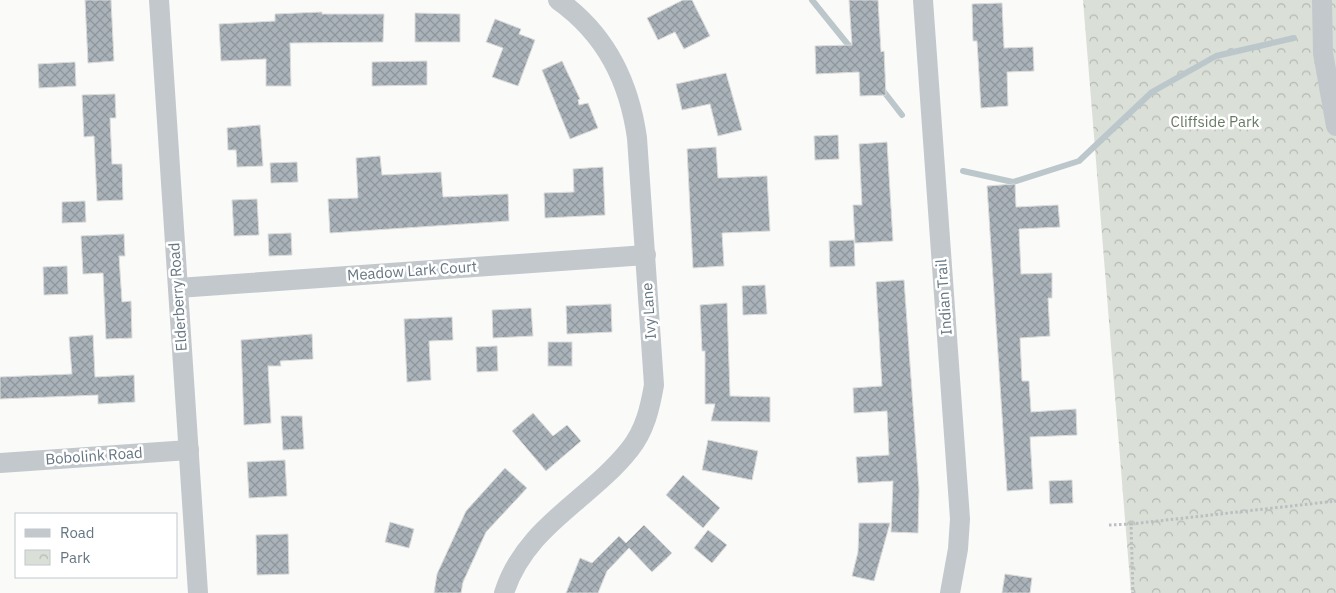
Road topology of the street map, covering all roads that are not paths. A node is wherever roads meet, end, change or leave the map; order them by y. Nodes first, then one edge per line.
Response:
1 (159, 0) edge
2 (558, 0) edge
3 (924, 0) edge
4 (1322, 0) edge
5 (1336, 126) edge
6 (646, 255) junction
7 (178, 288) junction
8 (189, 450) junction
9 (0, 462) edge
10 (198, 593) edge
11 (504, 593) edge
12 (950, 593) edge

1 - 7 street, Elderberry Road
2 - 6 street, Ivy Lane
3 - 12 street, Indian Trail
4 - 5 street
6 - 7 street, Meadow Lark Court
6 - 11 street, Ivy Lane
7 - 8 street, Elderberry Road
8 - 9 street, Bobolink Road
8 - 10 street, Elderberry Road

